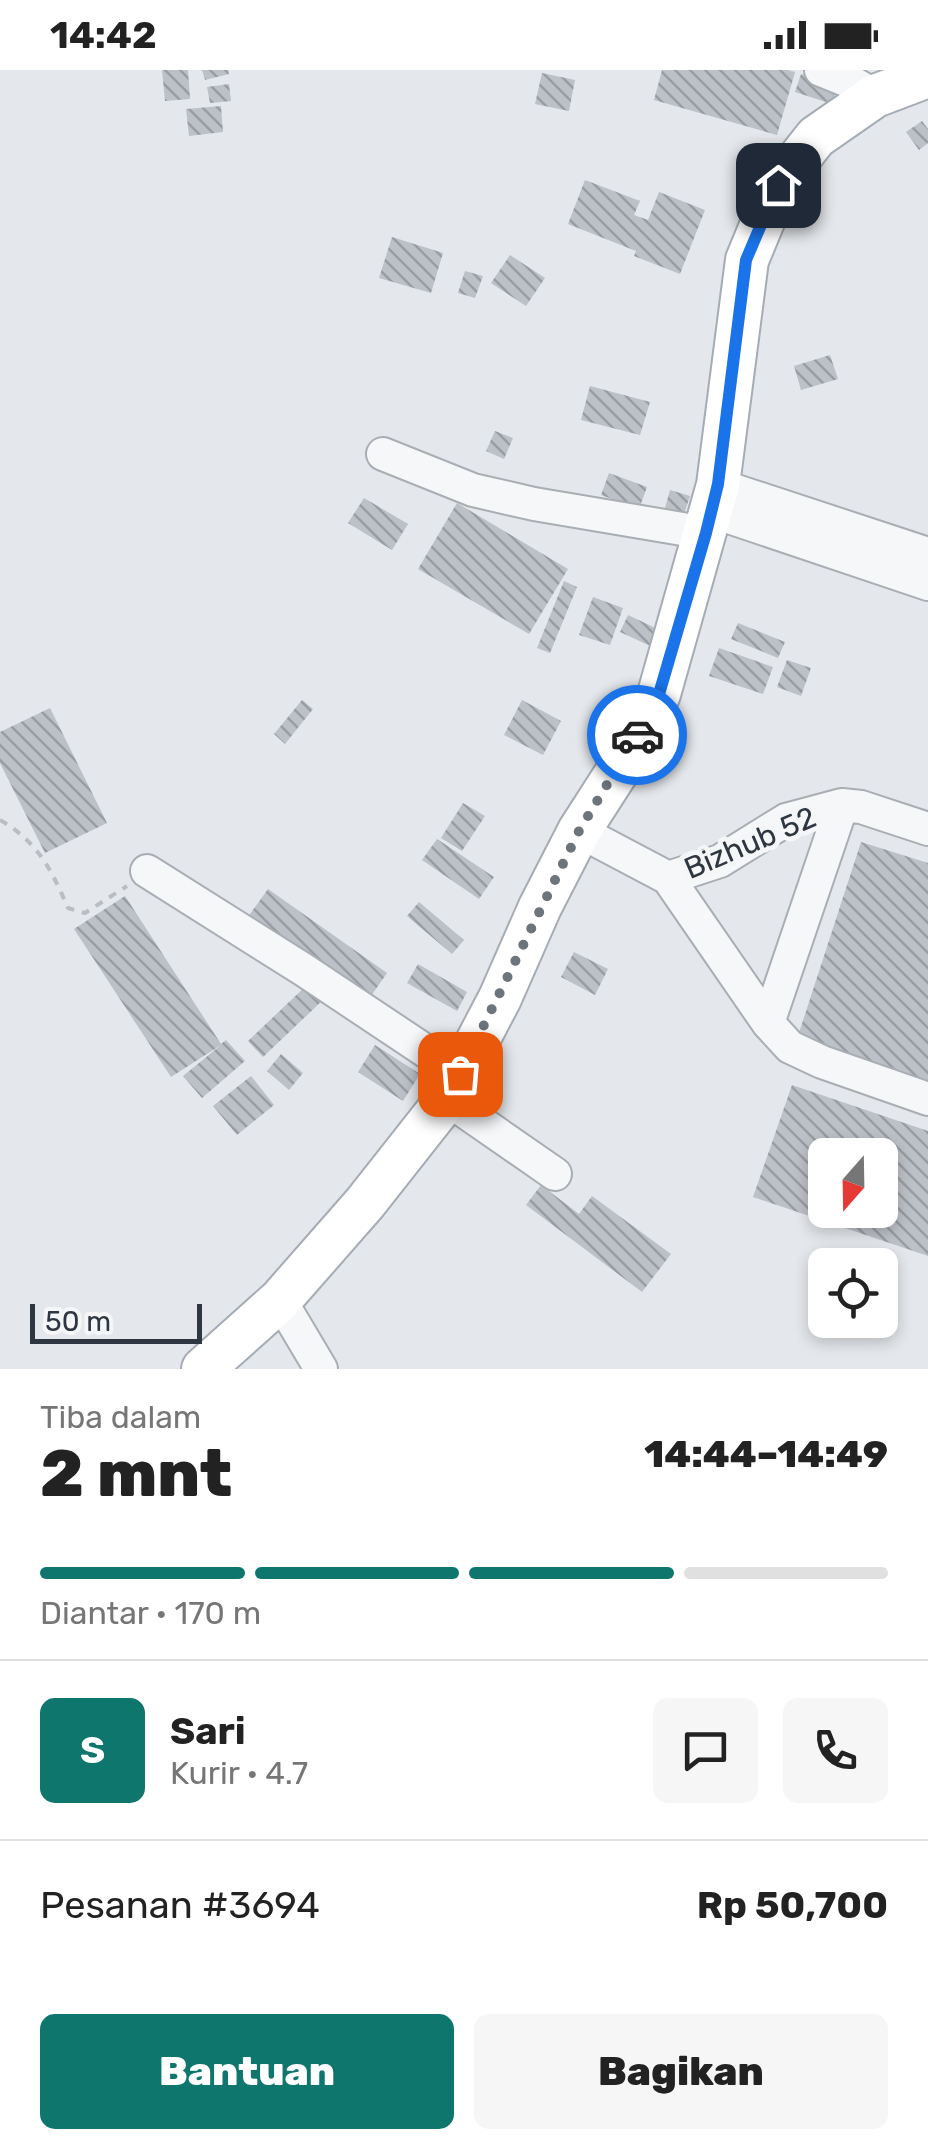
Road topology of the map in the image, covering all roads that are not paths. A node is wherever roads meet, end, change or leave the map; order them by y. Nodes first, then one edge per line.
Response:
1 (821, 70) edge
2 (917, 70) edge
3 (928, 76) edge
4 (875, 96) junction
5 (382, 454) dead end
6 (711, 510) junction
7 (860, 547) junction
8 (928, 554) edge
9 (928, 584) edge
10 (842, 805) junction
11 (928, 829) edge
12 (579, 831) junction
13 (147, 871) road end
14 (668, 878) junction
15 (768, 1023) junction
16 (454, 1087) junction
17 (928, 1098) edge
18 (556, 1174) dead end
19 (280, 1300) junction
20 (203, 1369) edge
21 (321, 1369) edge

1 - 4 street
2 - 3 street
3 - 4 main road
4 - 6 main road
5 - 6 street
6 - 7 street
6 - 12 main road
7 - 8 street
7 - 9 street
10 - 11 street, Bizhub 52
10 - 14 street, Bizhub 52
10 - 15 street
12 - 14 street, Bizhub 52
12 - 16 main road
13 - 16 street
14 - 15 street
15 - 17 street
16 - 18 street
16 - 19 main road
19 - 20 main road
19 - 21 street

